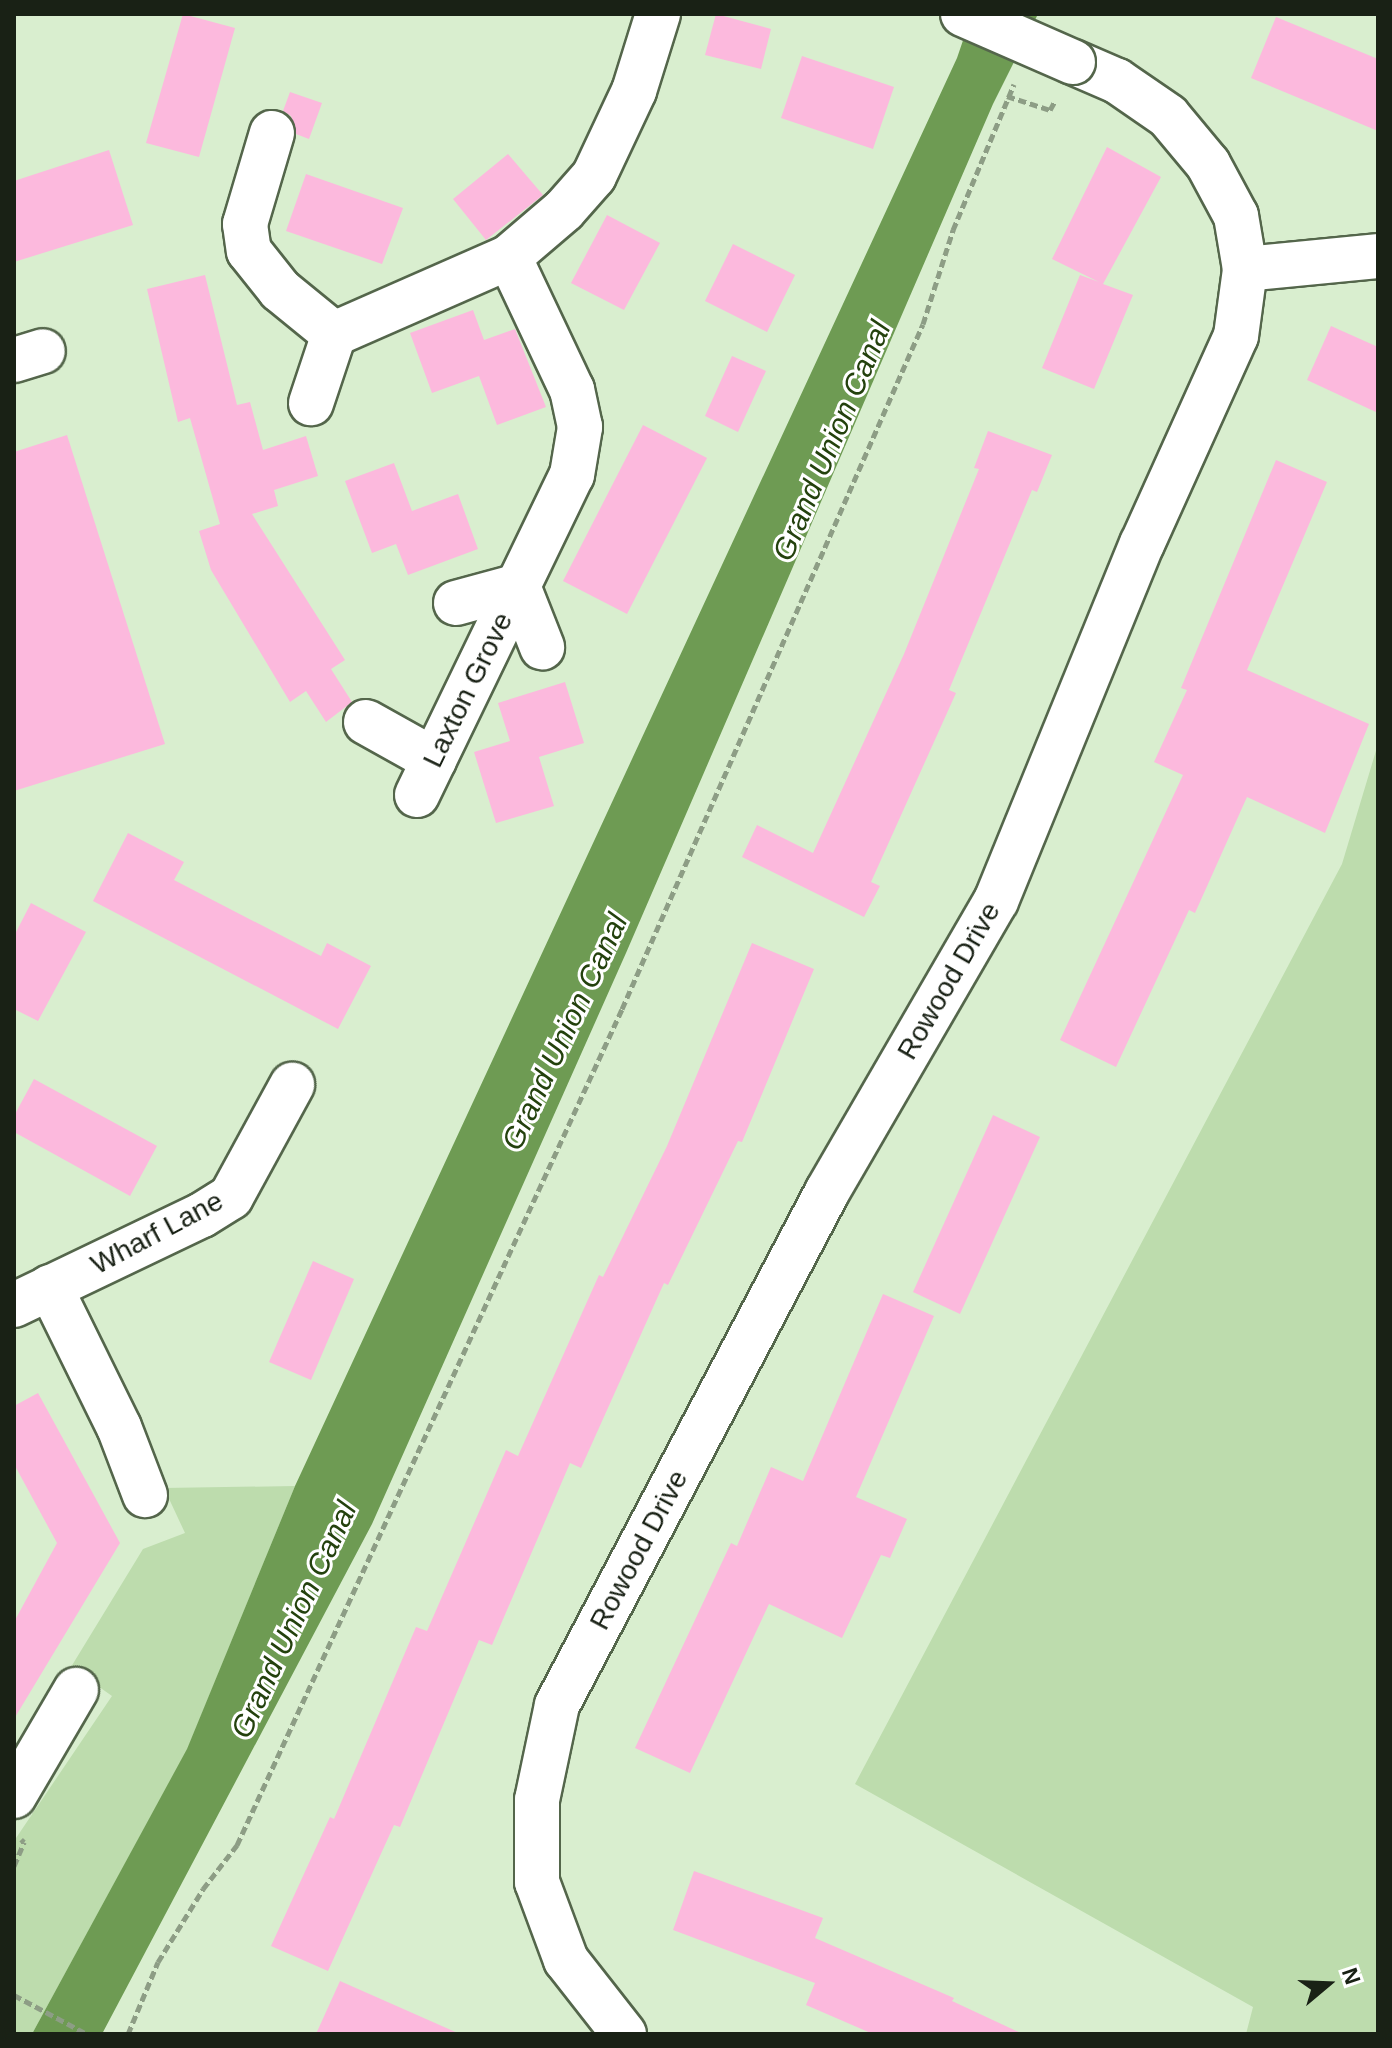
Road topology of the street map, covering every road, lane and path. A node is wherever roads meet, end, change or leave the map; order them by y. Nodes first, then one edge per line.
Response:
1 (658, 14) edge
2 (963, 14) edge
3 (1015, 82) dead end
4 (272, 133) dead end
5 (1378, 256) edge
6 (509, 257) junction
7 (1245, 269) junction
8 (334, 334) junction
9 (311, 403) dead end
10 (518, 586) junction
11 (456, 603) dead end
12 (542, 647) dead end
13 (366, 722) dead end
14 (292, 1085) dead end
15 (32, 1296) edge
16 (145, 1495) dead end
17 (76, 1690) dead end
18 (26, 1746) edge
19 (14, 1796) edge
20 (14, 1833) edge
21 (14, 1866) edge
22 (14, 1995) edge
23 (620, 2032) edge
24 (87, 2034) edge
25 (128, 2034) edge

1 - 6 street
2 - 7 street, Rowood Drive, bridge
3 - 25 path
4 - 8 street
5 - 7 street
6 - 8 street
6 - 10 street, Laxton Grove
7 - 23 street, Rowood Drive
8 - 9 street
10 - 11 street, Laxton Grove
10 - 12 street, Laxton Grove
10 - 13 street, Laxton Grove
14 - 15 street, Wharf Lane
15 - 16 street
17 - 18 street
18 - 19 street
20 - 21 path
22 - 24 path

